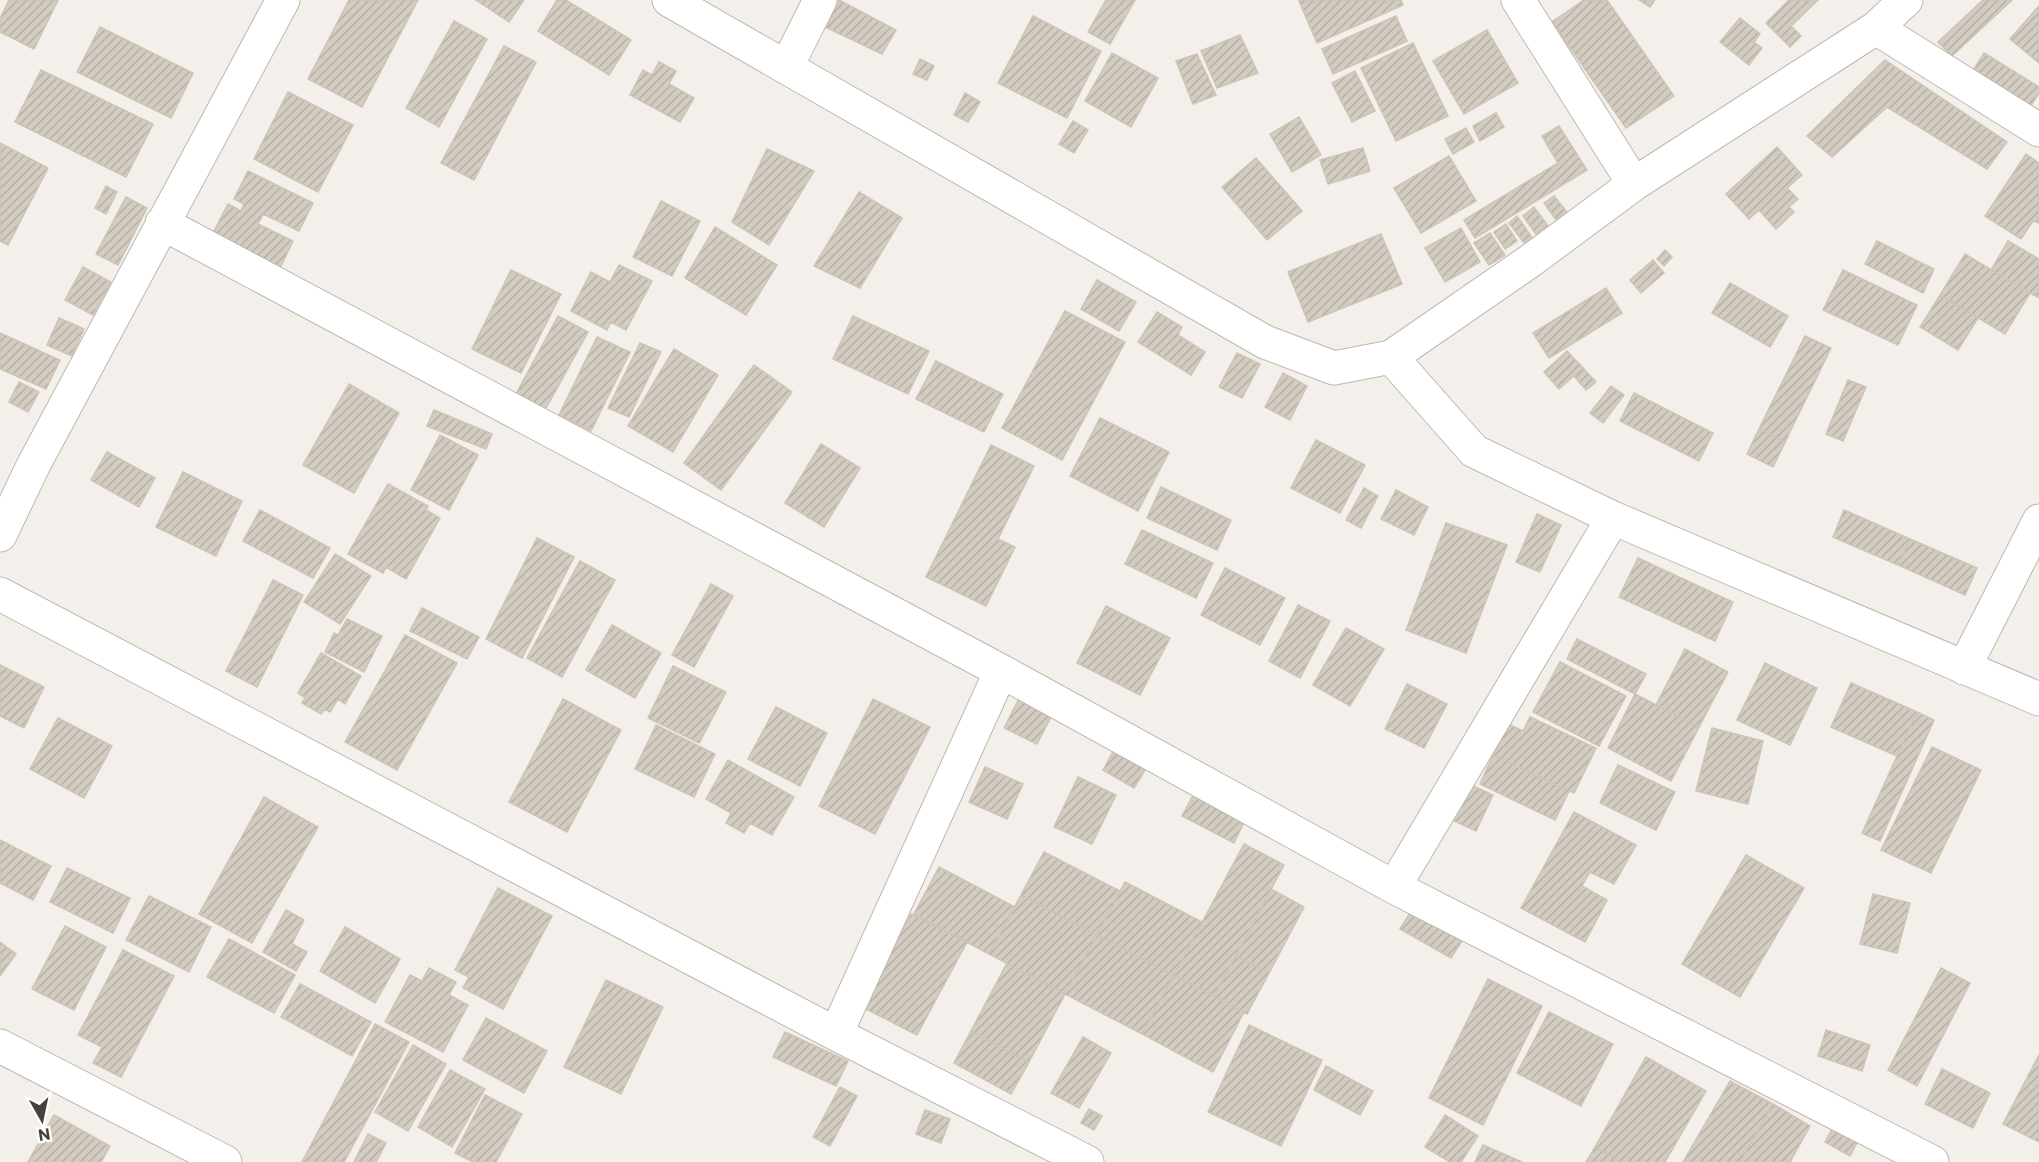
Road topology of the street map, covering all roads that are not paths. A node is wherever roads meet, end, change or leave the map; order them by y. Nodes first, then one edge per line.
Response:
1 (283, 0) edge
2 (669, 0) edge
3 (820, 0) edge
4 (1518, 0) edge
5 (1906, 0) edge
6 (1876, 28) junction
7 (787, 66) junction
8 (2039, 130) edge
9 (1634, 184) junction
10 (162, 223) junction
11 (1391, 357) junction
12 (1613, 518) junction
13 (2039, 521) edge
14 (0, 535) edge
15 (0, 594) edge
16 (1964, 668) junction
17 (1001, 671) junction
18 (2039, 699) edge
19 (1394, 887) junction
20 (836, 1034) junction
21 (0, 1046) edge
22 (225, 1162) edge
23 (1087, 1162) edge
24 (1932, 1162) edge

1 - 10 street
2 - 7 street
3 - 7 street
4 - 9 street
5 - 6 street
6 - 8 street
6 - 9 street
7 - 11 street
9 - 11 street
10 - 14 street
10 - 17 street
11 - 12 street
12 - 16 street
12 - 19 street
13 - 16 street
15 - 20 street
16 - 18 street
17 - 19 street
17 - 20 street
19 - 24 street
20 - 23 street
21 - 22 street

